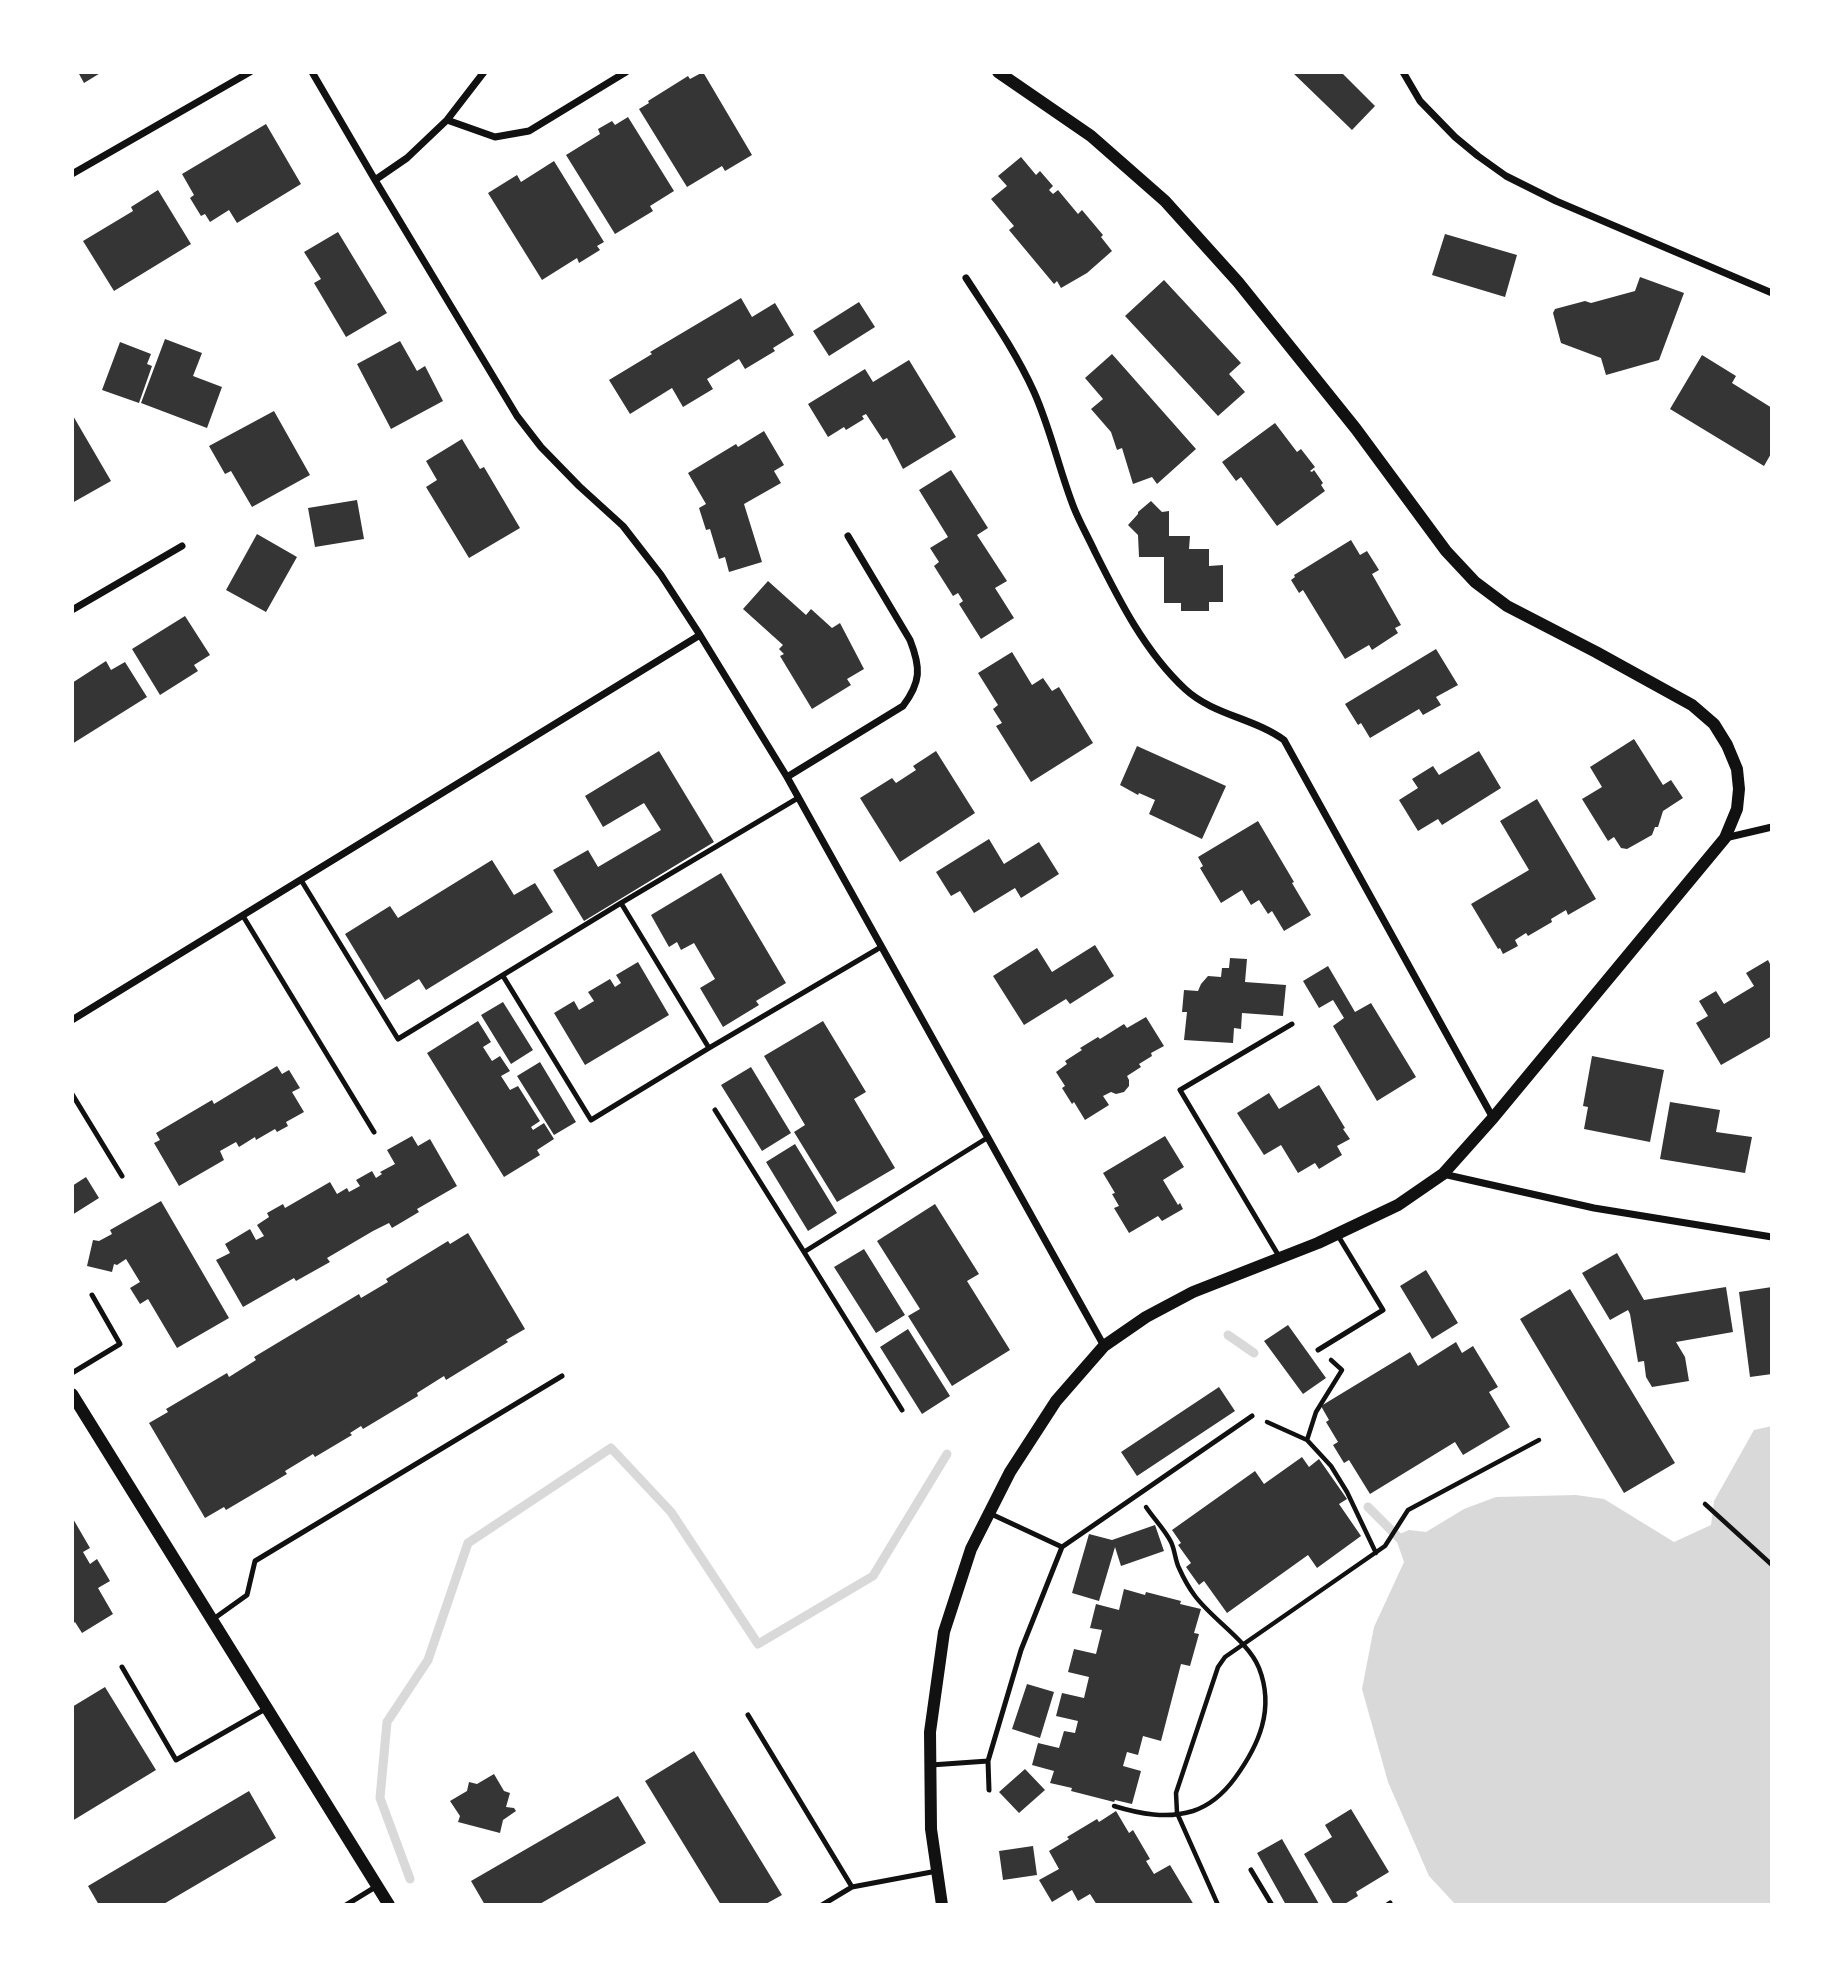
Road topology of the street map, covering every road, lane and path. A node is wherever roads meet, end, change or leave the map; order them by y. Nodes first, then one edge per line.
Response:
1 (250, 72) edge
2 (312, 72) edge
3 (484, 72) edge
4 (626, 72) edge
5 (998, 72) edge
6 (1403, 72) edge
7 (447, 120) junction
8 (72, 174) edge
9 (375, 180) junction
10 (966, 278) dead end
11 (1772, 293) edge
12 (848, 536) dead end
13 (182, 546) dead end
14 (72, 610) edge
15 (700, 635) junction
16 (787, 778) junction
17 (798, 798) junction
18 (1772, 827) edge
19 (1726, 838) junction
20 (301, 880) junction
21 (621, 904) junction
22 (243, 916) junction
23 (881, 947) junction
24 (503, 976) junction
25 (72, 1020) edge
26 (1292, 1024) dead end
27 (709, 1048) junction
28 (72, 1094) edge
29 (715, 1110) dead end
30 (1493, 1118) junction
31 (374, 1132) dead end
32 (988, 1138) junction
33 (1443, 1174) junction
34 (122, 1176) dead end
35 (1336, 1234) junction
36 (1772, 1237) edge
37 (804, 1252) junction
38 (1280, 1258) junction
39 (92, 1295) dead end
40 (1104, 1346) junction
41 (1318, 1350) joint
42 (72, 1373) edge
43 (562, 1376) dead end
44 (73, 1398) edge
45 (902, 1410) dead end
46 (1252, 1416) joint
47 (1307, 1440) junction
48 (1539, 1440) dead end
49 (1138, 1495) junction
50 (1705, 1504) dead end
51 (989, 1513) junction
52 (1062, 1547) junction
53 (1376, 1553) junction
54 (1772, 1564) edge
55 (212, 1620) junction
56 (1242, 1645) junction
57 (122, 1667) dead end
58 (267, 1708) junction
59 (748, 1715) dead end
60 (988, 1761) junction
61 (930, 1765) junction
62 (989, 1790) dead end
63 (1114, 1806) dead end
64 (1177, 1813) junction
65 (1251, 1870) dead end
66 (937, 1871) junction
67 (377, 1886) junction
68 (852, 1887) junction
69 (346, 1905) edge
70 (389, 1905) edge
71 (822, 1905) edge
72 (942, 1905) edge
73 (1218, 1905) edge
74 (1272, 1905) edge

1 - 8 street
2 - 9 street
3 - 7 street
4 - 7 street
5 - 19 street
6 - 11 street
7 - 9 street
9 - 15 street
10 - 30 street
12 - 16 street
13 - 14 street
15 - 16 street
15 - 20 street
16 - 17 street
17 - 21 lane
17 - 23 street
18 - 19 street
19 - 30 street
20 - 22 street
20 - 24 lane
21 - 24 lane
21 - 27 lane
22 - 25 street
22 - 31 lane
23 - 27 lane
23 - 32 street
24 - 27 lane
26 - 38 lane
28 - 34 lane
29 - 37 lane
30 - 33 street
32 - 37 lane
32 - 40 street
33 - 35 street
33 - 36 street
35 - 38 street
35 - 41 lane
37 - 45 lane
38 - 40 street
39 - 42 lane
40 - 51 street
41 - 47 path
43 - 55 lane
44 - 55 street
46 - 47 path
46 - 49 lane
47 - 53 path
48 - 53 path
49 - 52 lane
49 - 56 path
50 - 54 path
51 - 52 lane
51 - 61 street
52 - 60 lane
53 - 56 path
55 - 58 street
56 - 64 path
56 - 64 path
57 - 58 lane
58 - 67 street
59 - 68 lane
60 - 61 lane
60 - 62 lane
61 - 66 street
63 - 64 path
64 - 73 path
65 - 74 lane
66 - 68 lane
66 - 72 street
67 - 69 lane
67 - 70 street
68 - 71 lane

